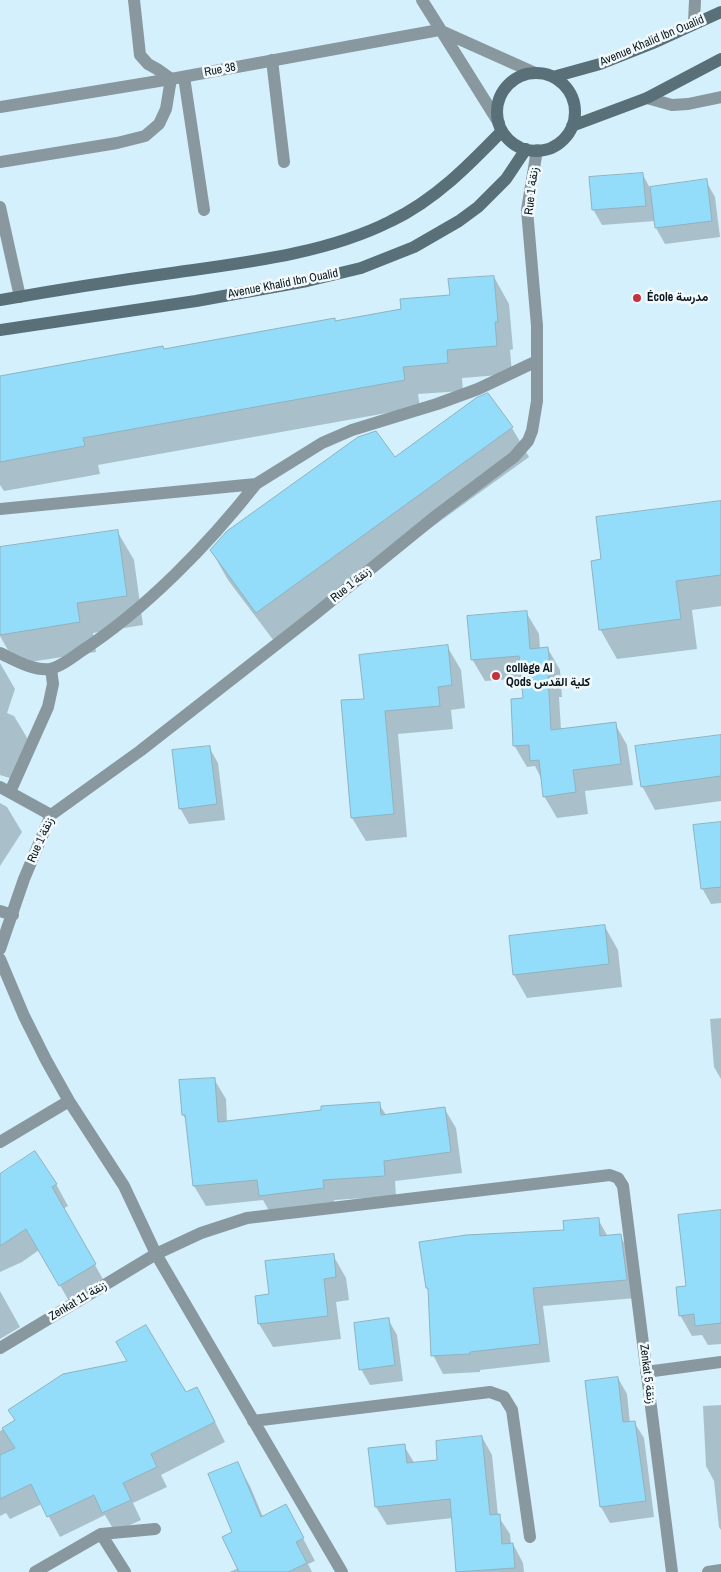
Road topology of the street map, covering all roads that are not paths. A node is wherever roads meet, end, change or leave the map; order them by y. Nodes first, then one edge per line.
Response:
1 (134, 0) edge
2 (422, 0) edge
3 (695, 0) edge
4 (721, 12) edge
5 (694, 23) junction
6 (439, 30) junction
7 (721, 59) edge
8 (272, 60) junction
9 (536, 73) junction
10 (553, 77) junction
11 (177, 78) junction
12 (721, 97) edge
13 (647, 98) junction
14 (0, 107) edge
15 (572, 126) junction
16 (500, 127) junction
17 (532, 150) junction
18 (0, 162) edge
19 (284, 162) dead end
20 (0, 207) edge
21 (204, 210) dead end
22 (20, 297) junction
23 (0, 300) edge
24 (0, 330) edge
25 (537, 361) junction
26 (256, 484) junction
27 (0, 509) edge
28 (0, 653) edge
29 (52, 669) junction
30 (5, 790) edge
31 (51, 815) junction
32 (0, 911) edge
33 (13, 915) junction
34 (0, 949) edge
35 (0, 959) edge
36 (69, 1101) junction
37 (0, 1142) edge
38 (618, 1178) joint
39 (156, 1254) junction
40 (0, 1348) edge
41 (721, 1362) edge
42 (646, 1372) junction
43 (253, 1421) junction
44 (155, 1529) dead end
45 (100, 1534) junction
46 (530, 1537) dead end
47 (721, 1570) edge
48 (35, 1572) edge
49 (125, 1572) edge
50 (342, 1572) edge
51 (672, 1572) edge
52 (708, 1572) edge

1 - 11 street
2 - 6 street
3 - 5 street
4 - 5 main road, Avenue Khalid Ibn Oualid
5 - 10 main road, Avenue Khalid Ibn Oualid
6 - 8 street, Rue 38
6 - 9 street
6 - 16 street
7 - 13 main road
8 - 11 street, Rue 38
8 - 19 street
9 - 10 main road
9 - 16 main road
10 - 15 main road
11 - 14 street, Rue 38
11 - 18 street
11 - 21 street
12 - 13 street
13 - 15 main road
15 - 17 main road
16 - 17 main road
16 - 22 main road
17 - 24 main road, Avenue Khalid Ibn Oualid
17 - 25 street, Rue 1 زنقة
20 - 22 street
22 - 23 main road
25 - 26 street
25 - 31 street, Rue 1 زنقة
26 - 27 street
26 - 29 street
28 - 29 street
29 - 30 street
30 - 31 street
31 - 33 street, Rue 1 زنقة
32 - 33 street
33 - 34 street, Rue 1 زنقة
35 - 36 street
36 - 37 street
36 - 39 street
38 - 39 street, Zenkat 11 زنقة
38 - 42 street, Zenkat 5 زنقة
39 - 40 street, Zenkat 11 زنقة
39 - 43 street
41 - 42 street
42 - 51 street, Zenkat 5 زنقة
43 - 46 street
43 - 50 street
44 - 45 street
45 - 48 street
45 - 49 street
47 - 52 street

